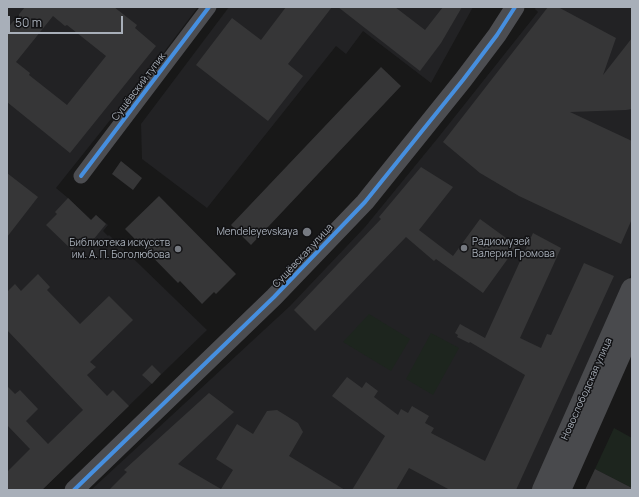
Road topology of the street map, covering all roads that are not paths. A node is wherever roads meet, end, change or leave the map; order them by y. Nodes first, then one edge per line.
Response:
1 (209, 7) edge
2 (515, 7) edge
3 (81, 176) dead end
4 (632, 289) edge
5 (632, 327) edge
6 (74, 490) edge
7 (543, 490) edge
8 (560, 490) edge

1 - 3 street, Сущёвский тупик
2 - 6 street, Сущёвская улица
4 - 7 main road, Новослободская улица
5 - 8 main road, Новослободская улица

